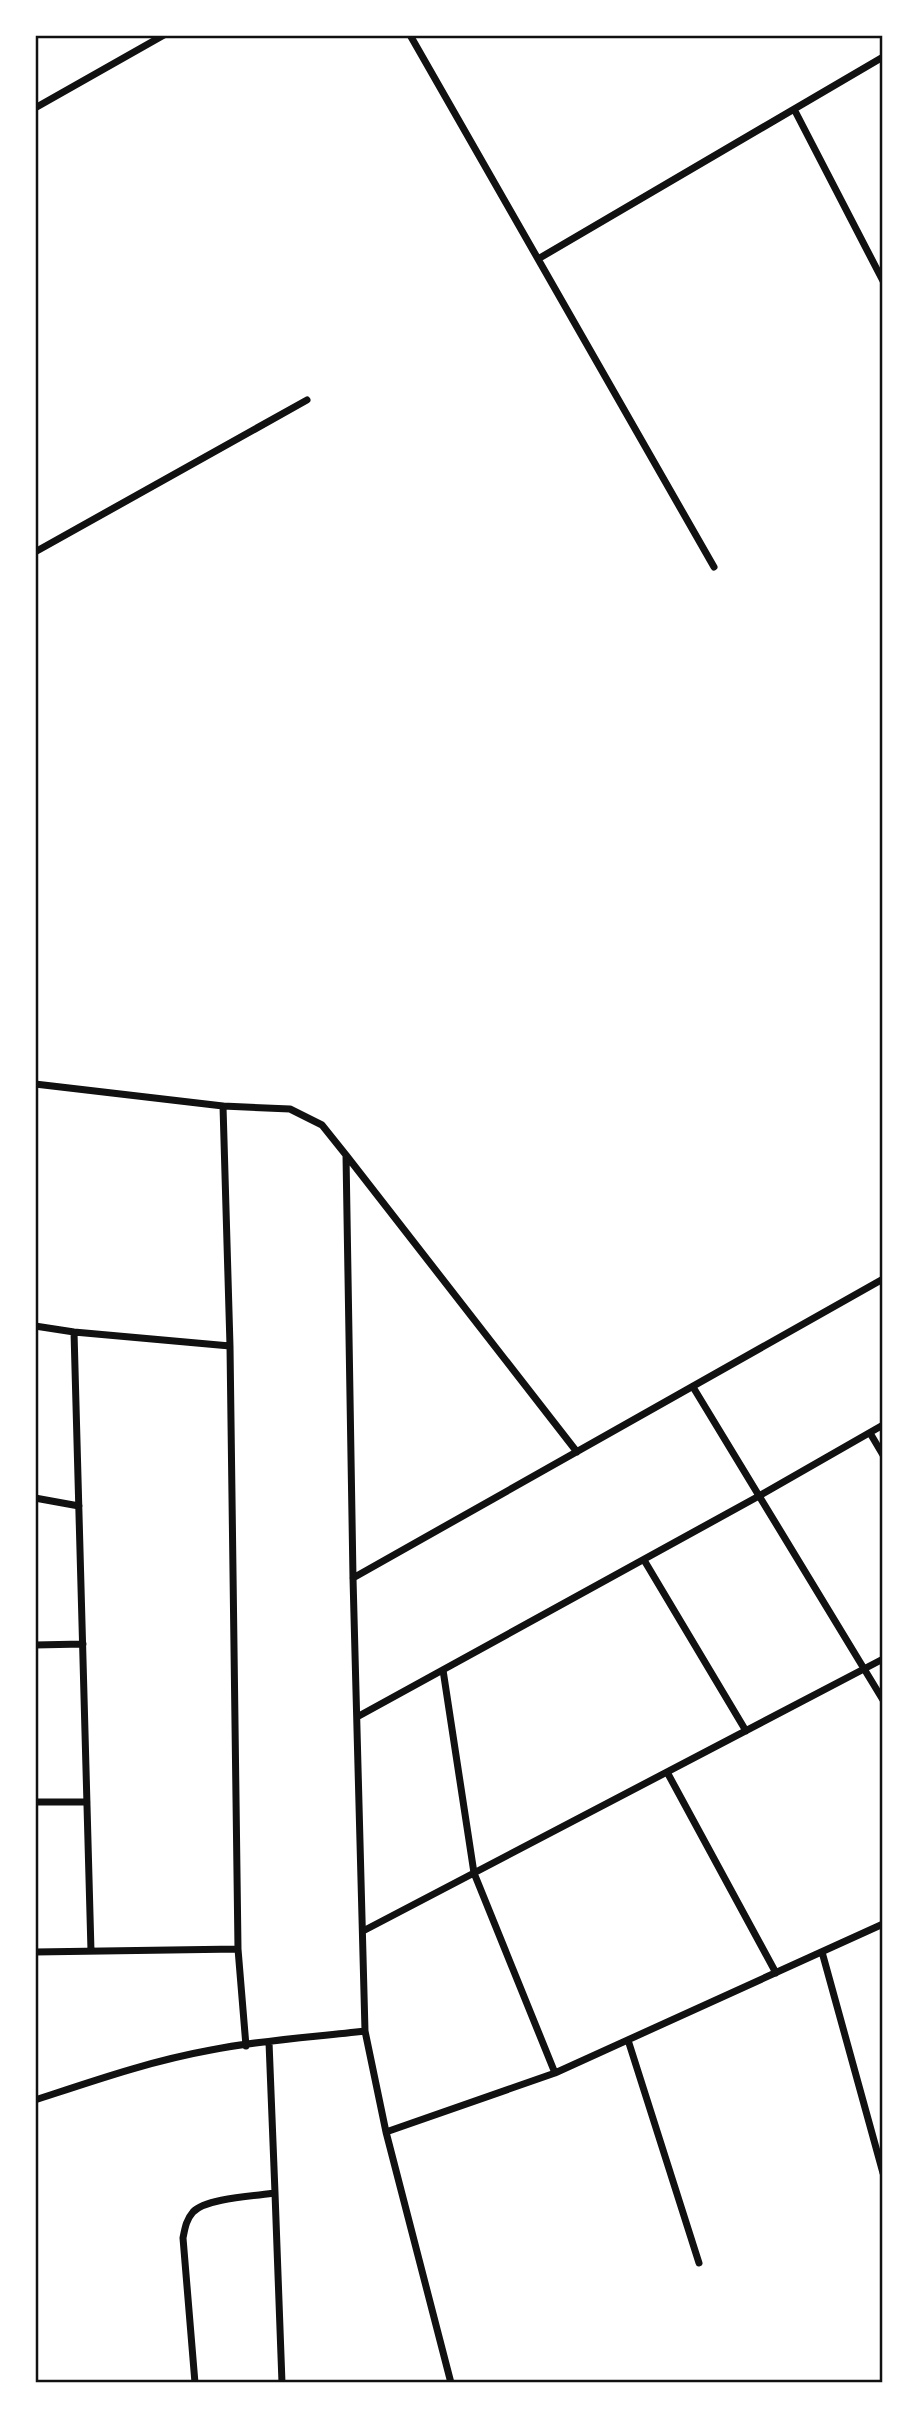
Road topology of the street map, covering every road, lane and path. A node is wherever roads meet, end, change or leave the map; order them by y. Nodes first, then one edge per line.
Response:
1 (164, 35) edge
2 (410, 35) edge
3 (883, 57) edge
4 (35, 108) edge
5 (794, 109) junction
6 (538, 259) junction
7 (883, 281) edge
8 (307, 400) dead end
9 (35, 552) edge
10 (715, 567) dead end
11 (35, 1084) edge
12 (223, 1106) junction
13 (346, 1155) junction
14 (883, 1279) edge
15 (35, 1326) edge
16 (74, 1332) junction
17 (230, 1346) junction
18 (693, 1387) junction
19 (883, 1425) edge
20 (870, 1433) junction
21 (577, 1452) junction
22 (883, 1455) edge
23 (760, 1496) junction
24 (35, 1498) edge
25 (79, 1506) junction
26 (644, 1560) junction
27 (353, 1578) junction
28 (83, 1644) junction
29 (35, 1645) edge
30 (883, 1659) edge
31 (864, 1669) junction
32 (443, 1670) junction
33 (883, 1700) edge
34 (357, 1717) junction
35 (746, 1731) junction
36 (667, 1772) junction
37 (35, 1802) edge
38 (87, 1802) junction
39 (474, 1873) junction
40 (883, 1924) edge
41 (363, 1931) junction
42 (238, 1949) junction
43 (91, 1951) junction
44 (35, 1952) edge
45 (822, 1952) junction
46 (776, 1973) junction
47 (365, 2031) junction
48 (628, 2040) junction
49 (269, 2042) junction
50 (246, 2046) junction
51 (555, 2073) junction
52 (35, 2100) edge
53 (386, 2132) junction
54 (883, 2173) edge
55 (275, 2193) junction
56 (699, 2263) dead end
57 (195, 2383) edge
58 (282, 2383) edge
59 (450, 2383) edge

1 - 4 street
2 - 6 street
3 - 5 street
5 - 6 street
5 - 7 street
6 - 10 street
8 - 9 street
11 - 12 street
12 - 13 street
12 - 17 street
13 - 21 street
13 - 27 street
14 - 18 street
15 - 16 street
16 - 17 street
16 - 25 street
17 - 42 street
18 - 21 street
18 - 23 street
19 - 20 street
20 - 22 street
20 - 23 street
21 - 27 street
23 - 26 street
23 - 31 street
24 - 25 street
25 - 28 street
26 - 32 street
26 - 35 street
27 - 34 street
28 - 29 street
28 - 38 street
30 - 31 street
31 - 33 street
31 - 35 street
32 - 34 street
32 - 39 street
34 - 41 street
35 - 36 street
36 - 39 street
36 - 46 street
37 - 38 street
38 - 43 street
39 - 41 street
39 - 51 street
40 - 45 street
41 - 47 street
42 - 43 street
42 - 50 street
43 - 44 street
45 - 46 street
45 - 54 street
46 - 48 street
47 - 49 street
47 - 53 street
48 - 51 street
48 - 56 street
49 - 50 street
49 - 55 street
50 - 52 street
51 - 53 street
53 - 59 street
55 - 57 street
55 - 58 street

